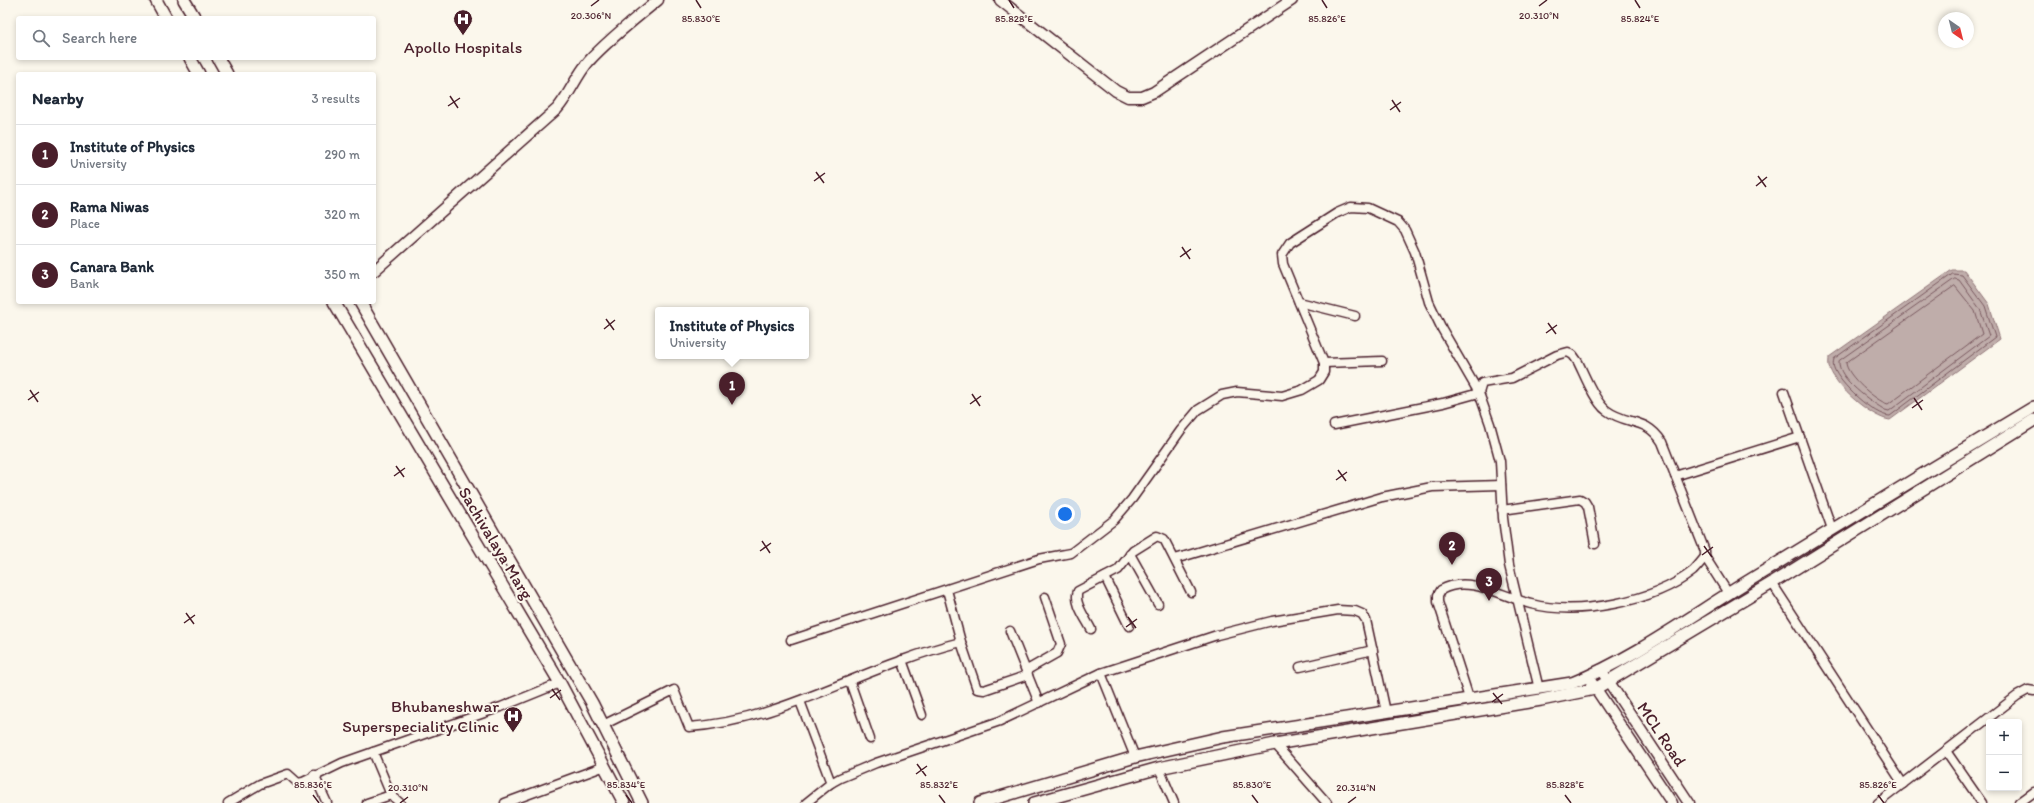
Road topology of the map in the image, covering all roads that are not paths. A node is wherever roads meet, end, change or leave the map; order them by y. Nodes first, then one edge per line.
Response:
1 (156, 0) edge
2 (184, 0) edge
3 (658, 0) edge
4 (1000, 0) edge
5 (1292, 0) edge
6 (165, 16) edge
7 (194, 16) edge
8 (191, 60) edge
9 (219, 60) edge
10 (198, 72) edge
11 (226, 72) edge
12 (376, 269) edge
13 (1299, 302) junction
14 (335, 304) edge
15 (361, 304) edge
16 (1355, 316) dead end
17 (1382, 361) dead end
18 (1324, 363) junction
19 (1784, 392) dead end
20 (1479, 393) junction
21 (2034, 407) edge
22 (2034, 420) edge
23 (1334, 425) dead end
24 (1800, 437) junction
25 (1675, 476) junction
26 (1501, 485) junction
27 (1502, 510) junction
28 (1832, 529) junction
29 (1595, 544) dead end
30 (1130, 554) junction
31 (1705, 557) junction
32 (1174, 559) junction
33 (1105, 577) junction
34 (1772, 583) junction
35 (947, 590) junction
36 (1191, 592) dead end
37 (1728, 594) junction
38 (1045, 597) dead end
39 (1519, 599) junction
40 (1158, 604) dead end
41 (1129, 626) dead end
42 (1091, 629) dead end
43 (1010, 632) dead end
44 (792, 640) dead end
45 (961, 642) junction
46 (1373, 650) junction
47 (902, 660) junction
48 (1300, 667) dead end
49 (1601, 670) junction
50 (1028, 673) junction
51 (1101, 673) junction
52 (1588, 676) junction
53 (850, 682) junction
54 (560, 683) junction
55 (1609, 683) junction
56 (1539, 689) junction
57 (1595, 689) junction
58 (2034, 691) edge
59 (588, 696) junction
60 (1469, 698) junction
61 (800, 701) junction
62 (1039, 703) junction
63 (572, 705) junction
64 (1386, 712) junction
65 (922, 715) dead end
66 (603, 725) junction
67 (1227, 737) junction
68 (870, 739) dead end
69 (1275, 744) junction
70 (1946, 751) junction
71 (373, 752) junction
72 (1230, 754) junction
73 (1135, 757) junction
74 (604, 766) junction
75 (1159, 768) junction
76 (314, 776) junction
77 (831, 782) junction
78 (1903, 784) junction
79 (2034, 792) edge
80 (391, 795) junction
81 (228, 803) edge
82 (326, 803) edge
83 (367, 803) edge
84 (400, 803) edge
85 (505, 803) edge
86 (624, 803) edge
87 (642, 803) edge
88 (806, 803) edge
89 (980, 803) edge
90 (1034, 803) edge
91 (1174, 803) edge
92 (1327, 803) edge
93 (1672, 803) edge
94 (1689, 803) edge
95 (1878, 803) edge
96 (1982, 803) edge
97 (2019, 803) edge

1 - 6 main road
2 - 7 main road
3 - 12 street
4 - 5 street
8 - 10 main road
9 - 11 main road
13 - 16 street
13 - 18 street
13 - 20 street
14 - 54 main road, Sachivalaya Marg
15 - 59 main road
17 - 18 street
18 - 35 street
19 - 24 street
20 - 23 street
20 - 25 street
20 - 26 street
21 - 28 main road
22 - 34 main road
24 - 25 street
24 - 28 street
25 - 31 street
26 - 27 street
26 - 32 street
27 - 29 street
27 - 39 street
28 - 37 main road
30 - 32 street
30 - 33 street
30 - 40 street
31 - 37 street
31 - 39 street
32 - 36 street
33 - 41 street
33 - 42 street
34 - 55 main road
34 - 78 street
35 - 44 street
35 - 45 street
37 - 49 main road
38 - 50 street
39 - 56 street
39 - 60 street
43 - 50 street
45 - 47 street
45 - 50 street
46 - 48 street
46 - 51 street
46 - 64 street
47 - 53 street
47 - 65 street
49 - 52 main road
49 - 55 street, MCL Road
50 - 62 street
51 - 62 street
51 - 73 street
52 - 56 main road
52 - 57 street, MCL Road
53 - 61 street
53 - 68 street
54 - 63 main road, Sachivalaya Marg
54 - 71 street
55 - 57 main road
55 - 94 street, MCL Road
56 - 60 main road
57 - 69 main road
57 - 93 street, MCL Road
58 - 70 street
59 - 63 main road
59 - 66 main road
60 - 64 main road
61 - 66 street
61 - 77 street
62 - 77 street
63 - 74 main road, Sachivalaya Marg
64 - 67 main road
66 - 87 main road
67 - 72 main road
67 - 73 main road
69 - 72 main road
69 - 92 street
70 - 78 street
70 - 96 street
71 - 76 street
71 - 80 street
72 - 75 main road
73 - 89 main road
74 - 85 street
74 - 86 main road, Sachivalaya Marg
75 - 90 main road
75 - 91 street
76 - 81 street
76 - 82 street
77 - 88 street
78 - 95 street
79 - 97 street
80 - 83 street
80 - 84 street

